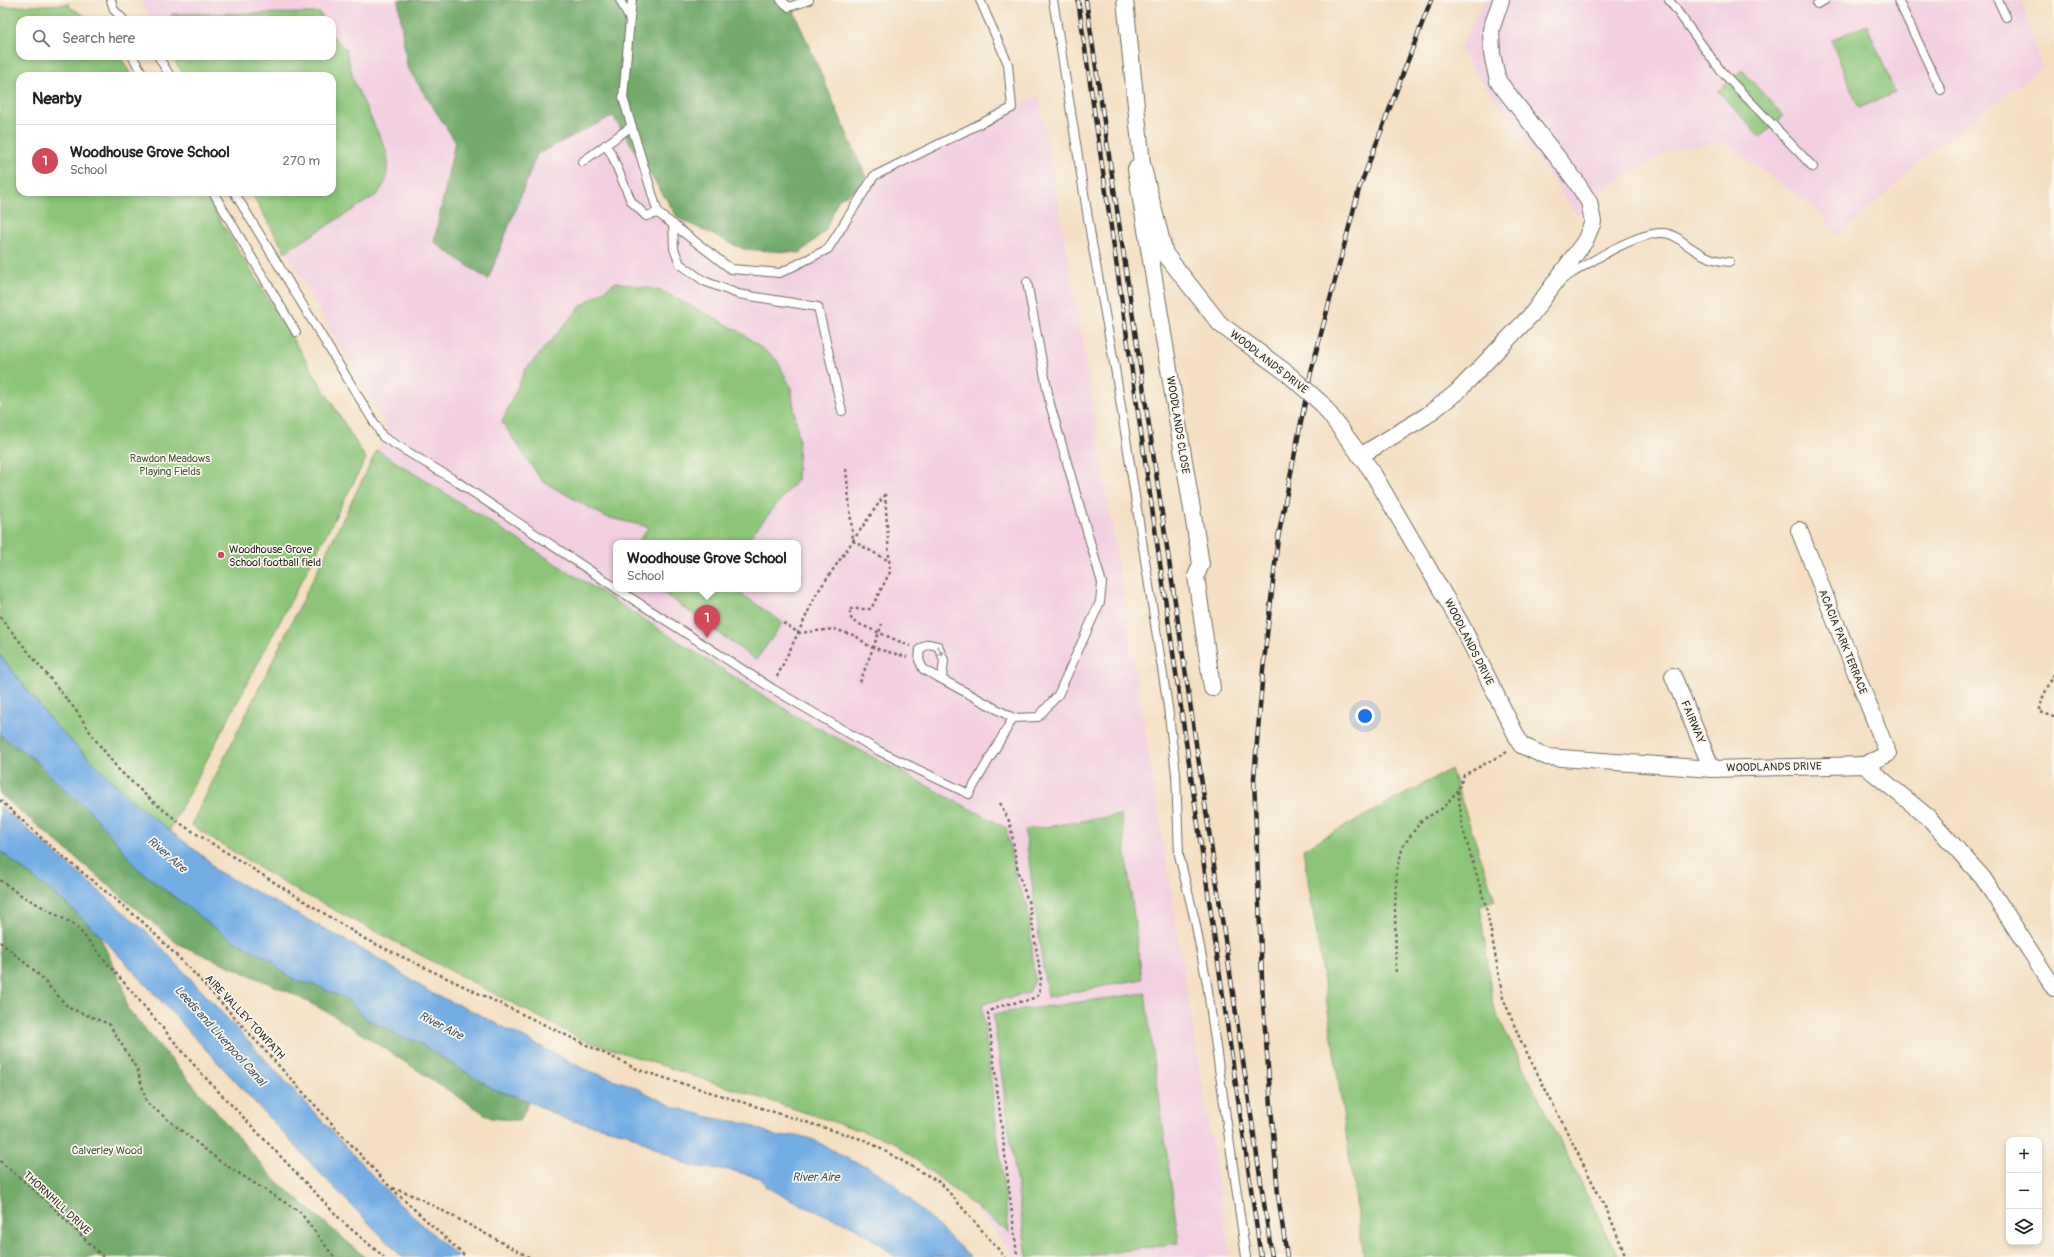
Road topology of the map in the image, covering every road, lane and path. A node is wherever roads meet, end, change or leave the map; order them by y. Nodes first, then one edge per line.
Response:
1 (110, 0) edge
2 (620, 0) edge
3 (632, 0) edge
4 (781, 0) edge
5 (809, 0) edge
6 (980, 0) edge
7 (1053, 0) edge
8 (1125, 0) edge
9 (1501, 0) edge
10 (1669, 0) edge
11 (1825, 0) edge
12 (1898, 0) edge
13 (1998, 0) edge
14 (1817, 4) dead end
15 (120, 16) edge
16 (2006, 17) dead end
17 (630, 20) junction
18 (134, 60) edge
19 (160, 60) edge
20 (142, 72) edge
21 (168, 72) edge
22 (1941, 90) dead end
23 (632, 126) junction
24 (605, 146) junction
25 (582, 162) dead end
26 (1142, 164) junction
27 (1813, 167) dead end
28 (215, 196) edge
29 (236, 196) edge
30 (658, 213) junction
31 (673, 224) junction
32 (1730, 262) dead end
33 (1027, 282) dead end
34 (1554, 284) junction
35 (296, 332) dead end
36 (842, 411) dead end
37 (1360, 456) junction
38 (846, 469) dead end
39 (1799, 530) dead end
40 (853, 540) junction
41 (889, 562) junction
42 (613, 586) edge
43 (622, 592) edge
44 (0, 617) edge
45 (782, 623) dead end
46 (882, 624) dead end
47 (878, 632) junction
48 (799, 633) junction
49 (873, 648) junction
50 (920, 650) junction
51 (919, 660) junction
52 (2054, 674) edge
53 (1673, 676) dead end
54 (942, 678) junction
55 (860, 682) dead end
56 (772, 688) junction
57 (1212, 688) dead end
58 (2054, 717) edge
59 (1013, 718) junction
60 (1521, 745) junction
61 (1864, 766) junction
62 (1712, 768) junction
63 (1458, 790) junction
64 (0, 800) edge
65 (1000, 803) dead end
66 (0, 880) edge
67 (0, 942) edge
68 (1396, 972) dead end
69 (2054, 988) edge
70 (0, 1161) edge
71 (390, 1187) junction
72 (1017, 1255) dead end
73 (102, 1257) edge
74 (334, 1257) edge
75 (384, 1257) edge
76 (466, 1257) edge
77 (529, 1257) edge
78 (1005, 1257) edge
79 (1246, 1257) edge
80 (1626, 1257) edge

1 - 15 lane
2 - 17 lane
3 - 17 lane
4 - 5 lane
6 - 31 lane
7 - 79 lane
8 - 26 street, WOODLANDS DRIVE
9 - 34 street
10 - 27 lane
11 - 14 lane
12 - 22 lane
13 - 16 lane
17 - 23 lane
18 - 20 lane
19 - 21 lane
23 - 24 lane
23 - 30 lane
24 - 25 lane
24 - 30 lane
26 - 37 street, WOODLANDS DRIVE, bridge
26 - 57 street, WOODLANDS CLOSE
28 - 35 lane
29 - 42 lane
30 - 31 lane
31 - 36 lane
32 - 34 lane
33 - 59 lane
34 - 37 street
37 - 60 street, WOODLANDS DRIVE
38 - 40 path
39 - 61 street, ACACIA PARK TERRACE
40 - 41 path
40 - 41 path
40 - 48 path
41 - 47 path
43 - 56 lane
44 - 78 path
45 - 48 path
46 - 47 path
47 - 49 path
47 - 50 path
48 - 49 path
48 - 56 path
49 - 51 path
49 - 55 path
50 - 51 lane
50 -> 54 lane
51 - 54 lane
52 - 58 path
53 - 62 street, FAIRWAY
54 - 59 lane
56 - 59 lane
60 - 62 street, WOODLANDS DRIVE
60 - 63 path
61 - 62 street, WOODLANDS DRIVE
61 - 69 street
63 - 68 path
63 - 80 path
64 - 71 path, AIRE VALLEY TOWPATH
65 - 72 path
66 - 75 path
67 - 74 path
70 - 73 path, THORNHILL DRIVE
71 - 76 path, AIRE VALLEY TOWPATH
71 - 77 path

